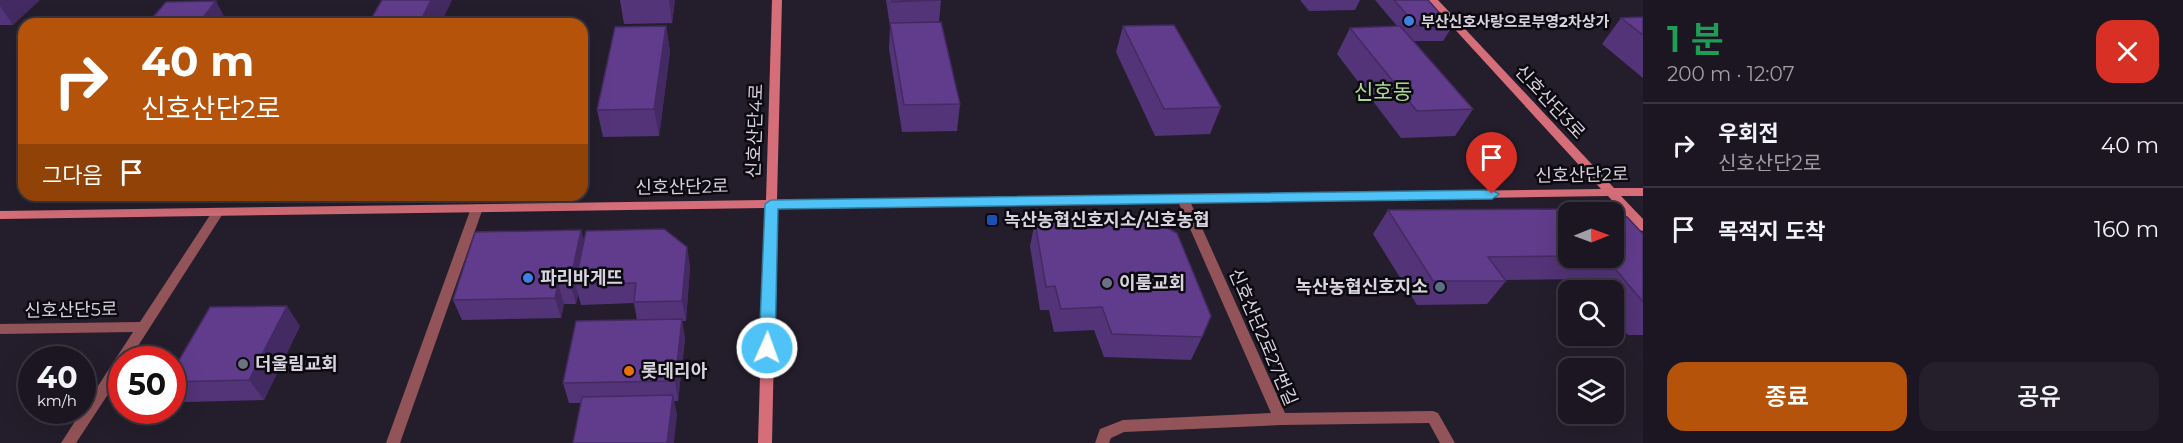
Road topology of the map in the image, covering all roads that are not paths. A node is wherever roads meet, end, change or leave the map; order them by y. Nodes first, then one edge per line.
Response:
1 (777, 0) edge
2 (1433, 0) edge
3 (1643, 192) edge
4 (1611, 193) junction
5 (1183, 199) junction
6 (771, 204) junction
7 (477, 208) junction
8 (218, 212) junction
9 (0, 215) edge
10 (1643, 227) edge
11 (143, 327) junction
12 (0, 329) edge
13 (131, 346) edge
14 (108, 382) edge
15 (1281, 419) junction
16 (68, 443) edge
17 (393, 443) edge
18 (765, 443) edge
19 (1102, 443) edge
20 (1449, 443) edge

1 - 6 main road, 신호산단4로
2 - 4 main road, 신호산단3로
3 - 4 main road, 신호산단2로
4 - 5 main road, 신호산단2로
4 - 10 main road, 신호산단3로
5 - 6 main road, 신호산단2로
5 - 15 street, 신호산단2로27번길
6 - 7 main road, 신호산단2로
6 - 18 main road, 신호산단4로
7 - 8 main road, 신호산단2로
7 - 17 street
8 - 9 main road, 신호산단2로
8 - 11 street
11 - 12 street, 신호산단5로
11 - 13 street
14 - 16 street
15 - 19 street, 신호산단2로27번길
15 - 20 street

